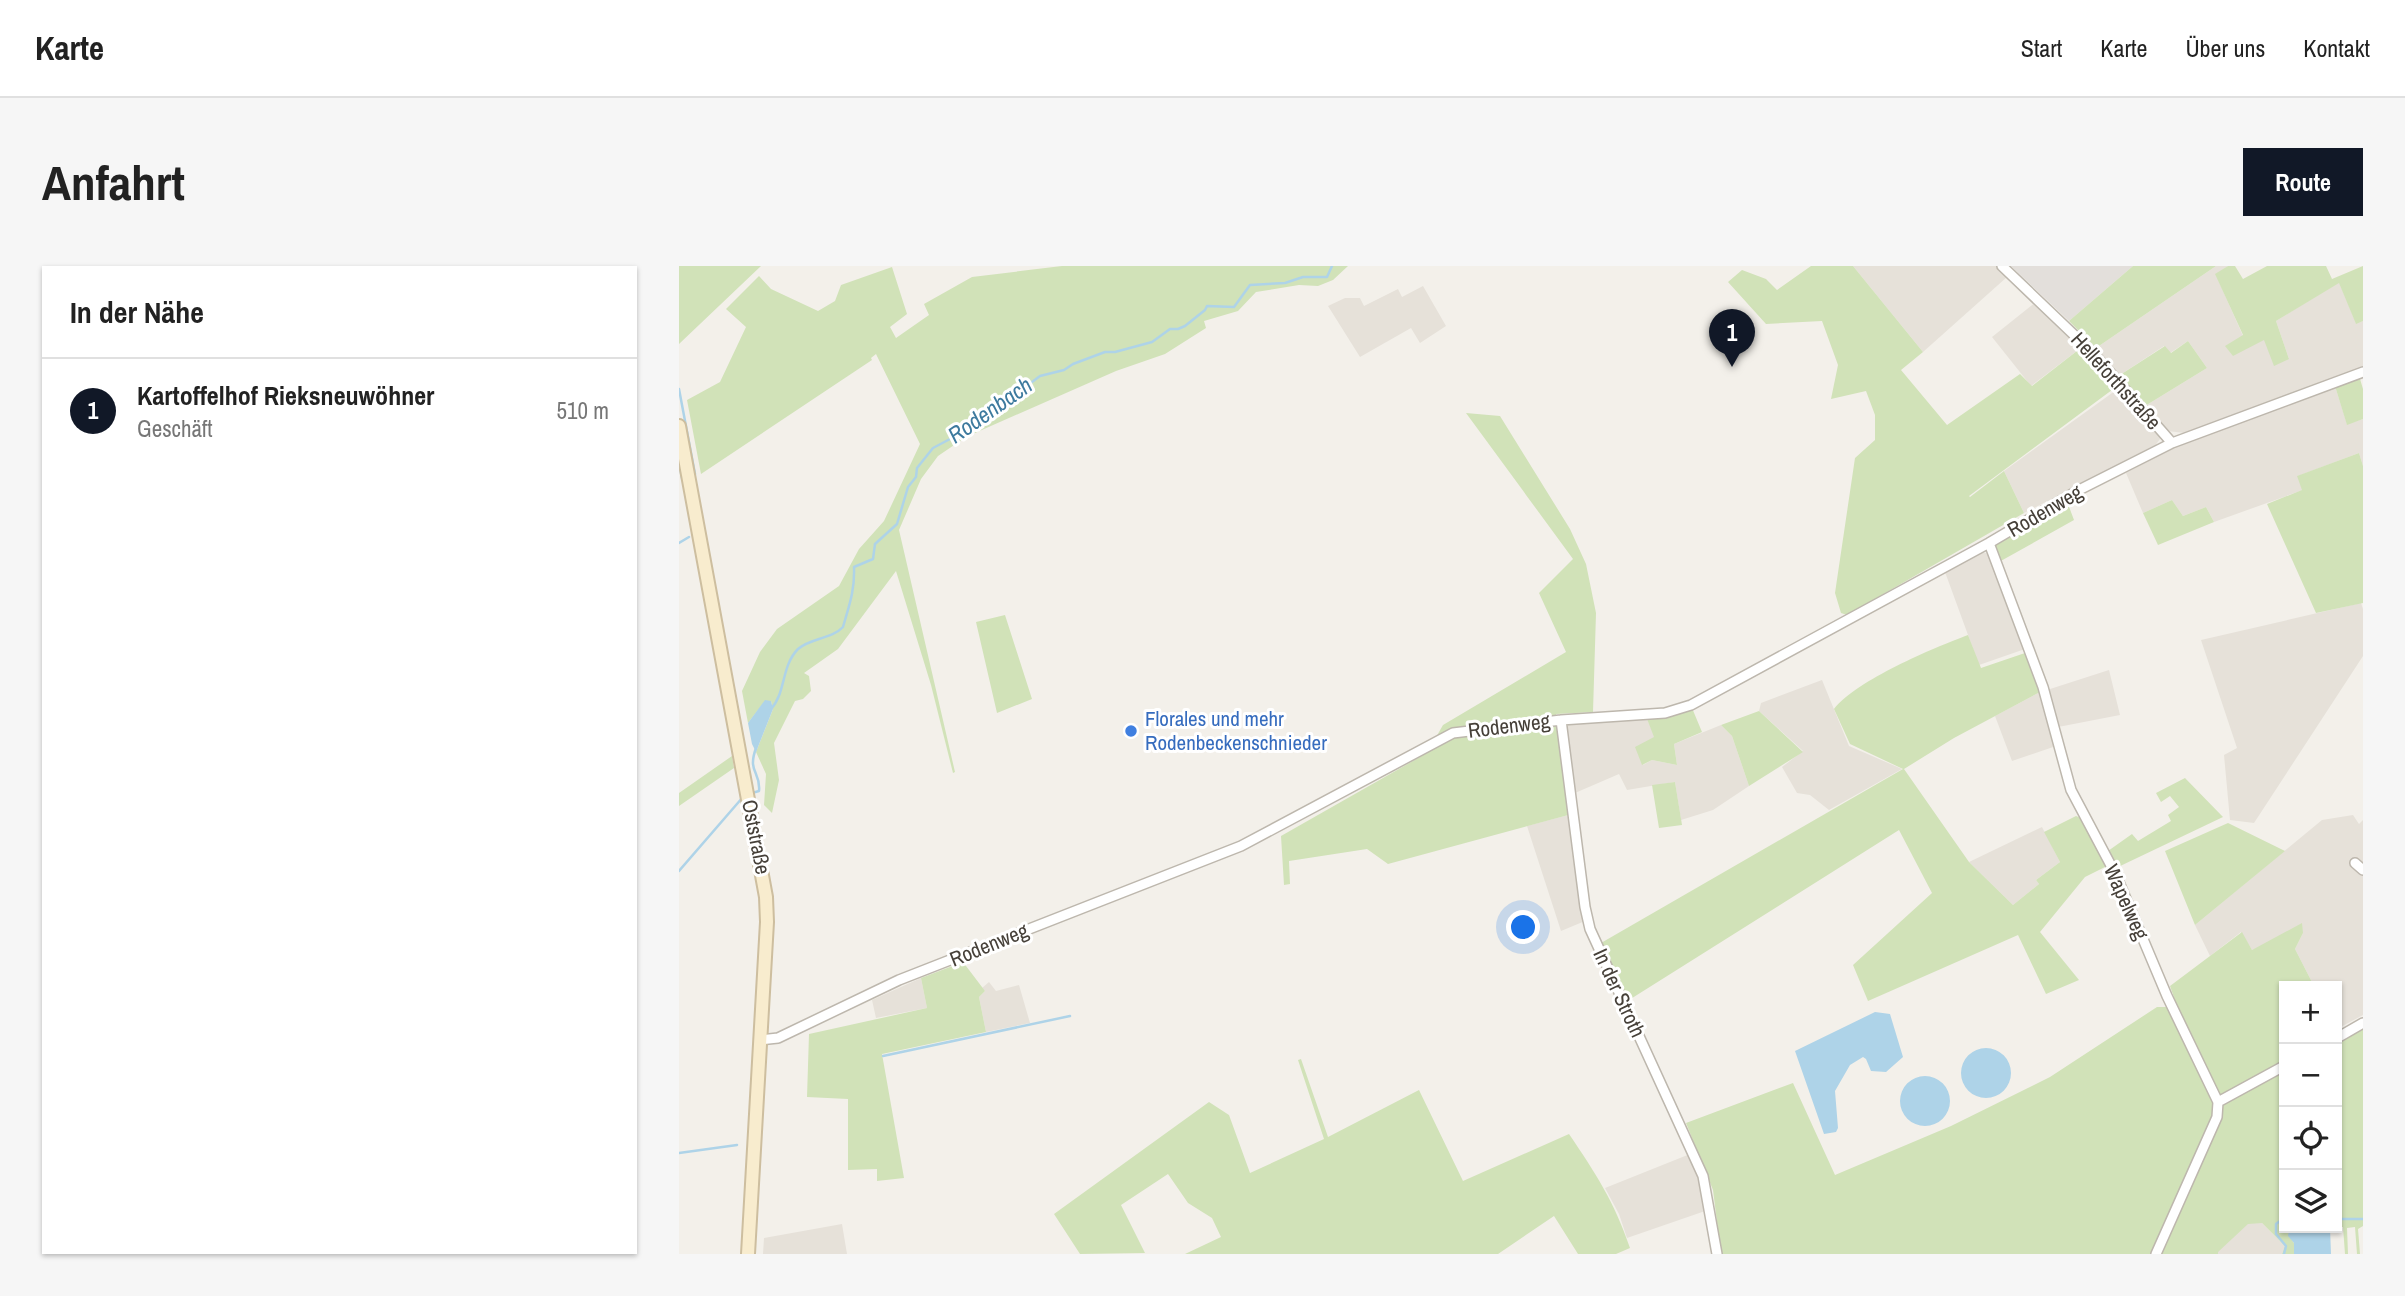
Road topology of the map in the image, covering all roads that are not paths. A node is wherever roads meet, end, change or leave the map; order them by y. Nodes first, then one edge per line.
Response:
1 (2002, 266) edge
2 (2363, 372) edge
3 (679, 426) edge
4 (2172, 443) junction
5 (1989, 543) junction
6 (1561, 720) junction
7 (2363, 1023) edge
8 (2342, 1035) edge
9 (760, 1040) junction
10 (2279, 1069) edge
11 (2218, 1102) junction
12 (748, 1254) edge
13 (1717, 1254) edge
14 (2156, 1254) edge

1 - 4 street, Helleforthstraße
2 - 4 street, Helleforthstraße
3 - 9 main road, Oststraße
4 - 5 street, Rodenweg
5 - 6 street, Rodenweg
5 - 11 street, Wapelweg
6 - 9 street, Rodenweg
6 - 13 street, In der Stroth
7 - 8 street
9 - 12 main road, Oststraße
10 - 11 street
11 - 14 street

